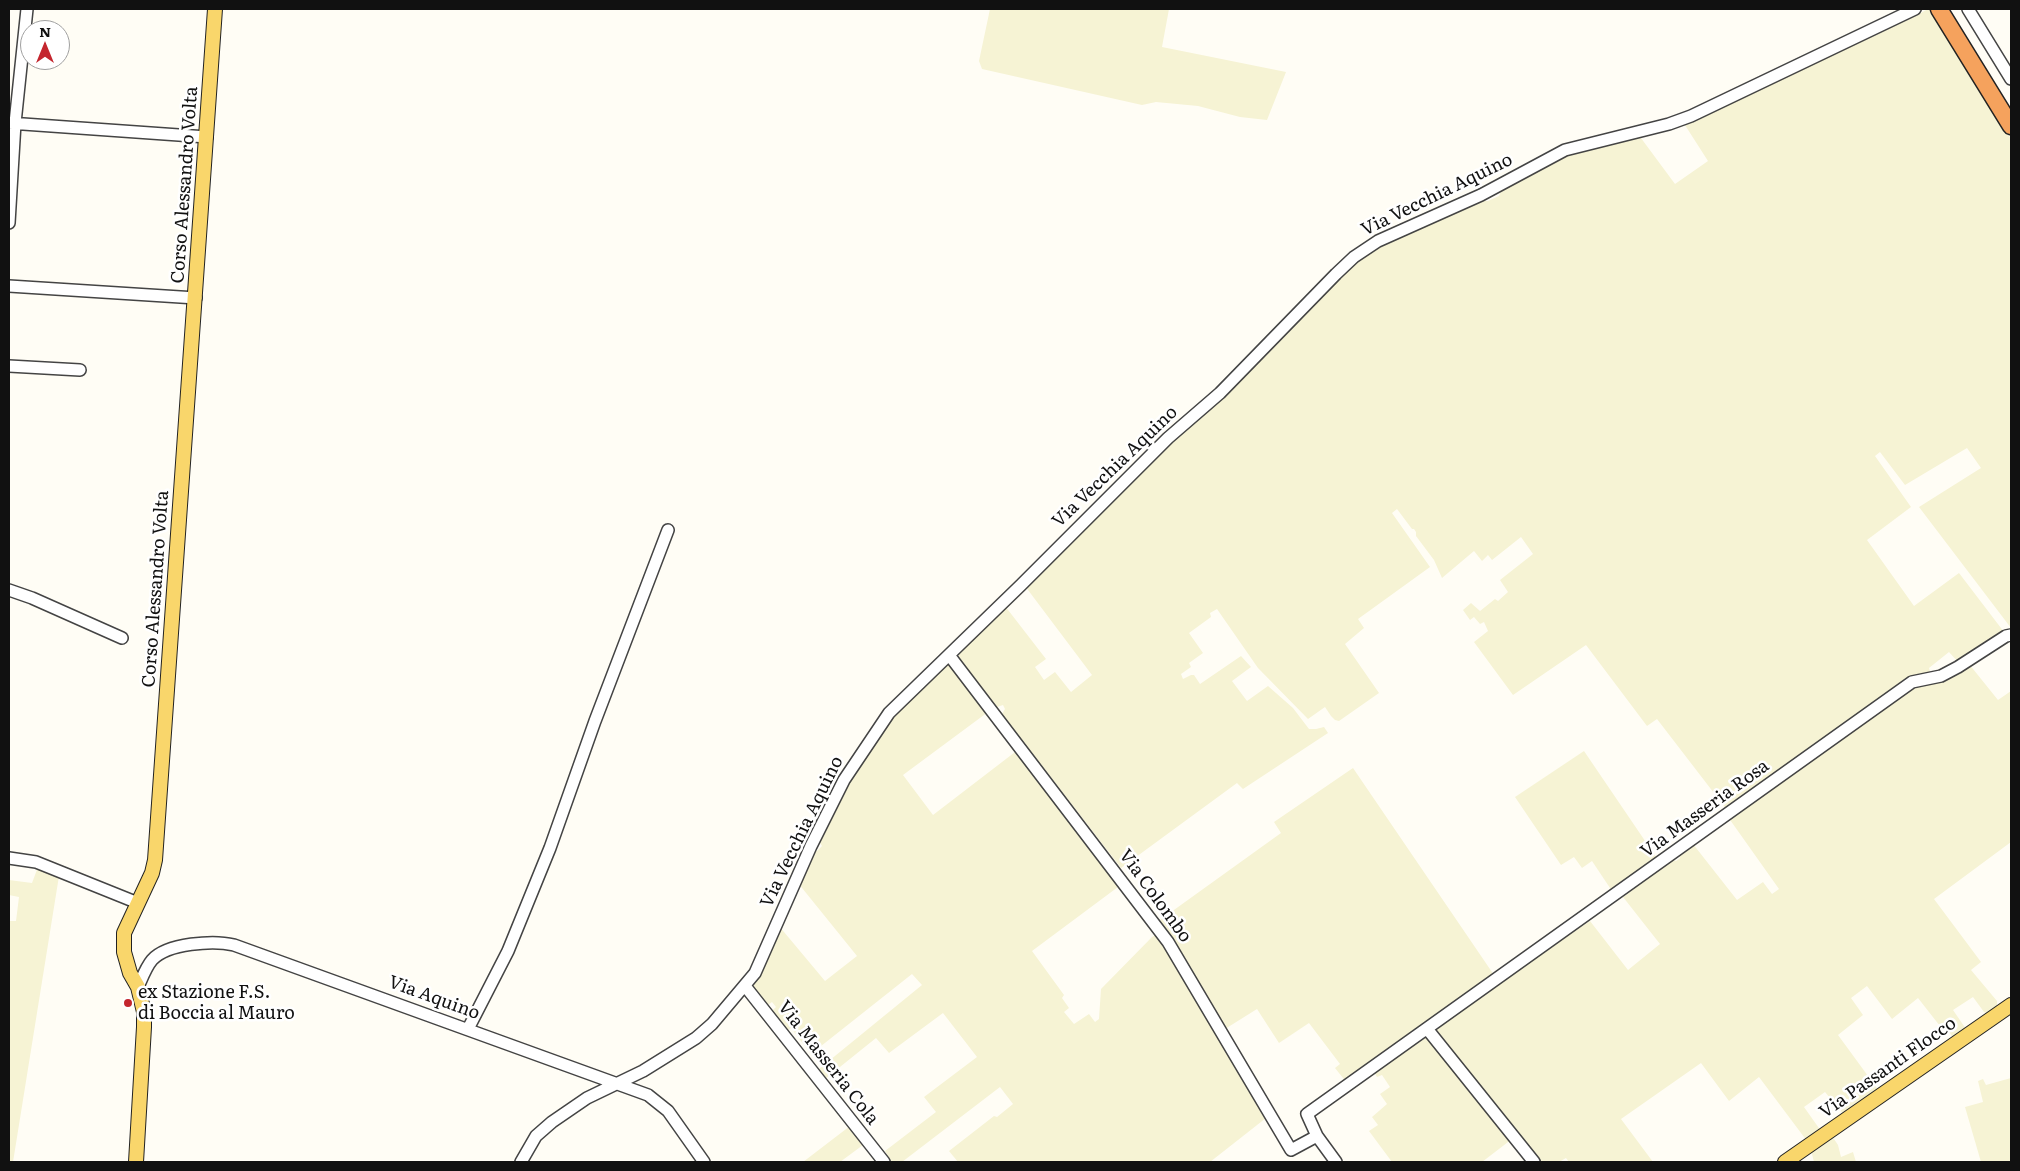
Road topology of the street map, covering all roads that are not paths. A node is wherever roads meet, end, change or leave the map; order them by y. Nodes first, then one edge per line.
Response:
1 (26, 9) edge
2 (216, 9) edge
3 (1915, 9) edge
4 (1939, 9) edge
5 (1968, 9) edge
6 (2011, 79) edge
7 (12, 123) edge
8 (2011, 126) edge
9 (207, 137) junction
10 (9, 223) edge
11 (9, 286) edge
12 (196, 298) junction
13 (9, 366) edge
14 (80, 370) dead end
15 (668, 530) dead end
16 (9, 590) edge
17 (2011, 635) edge
18 (122, 638) dead end
19 (949, 655) junction
20 (9, 858) edge
21 (138, 903) junction
22 (745, 986) junction
23 (138, 987) junction
24 (2011, 1005) edge
25 (468, 1029) junction
26 (1428, 1030) junction
27 (618, 1084) junction
28 (1317, 1136) junction
29 (523, 1161) edge
30 (136, 1162) edge
31 (704, 1162) edge
32 (884, 1162) edge
33 (1336, 1162) edge
34 (1534, 1162) edge
35 (1785, 1162) edge

1 - 7 street
2 - 9 main road, Corso Alessandro Volta
3 - 19 street, Via Vecchia Aquino
4 - 8 highway
5 - 6 street
7 - 9 street
7 - 10 street
9 - 12 main road, Corso Alessandro Volta
11 - 12 street
12 - 21 main road, Corso Alessandro Volta
13 - 14 street
15 - 25 street
16 - 18 street
17 - 26 street, Via Masseria Rosa
19 - 22 street, Via Vecchia Aquino
19 - 28 street, Via Colombo
20 - 21 street
21 - 23 main road, Corso Alessandro Volta
22 - 27 street, Via Vecchia Aquino
22 - 32 street, Via Masseria Cola
23 - 25 street, Via Aquino
23 - 30 main road, Corso Alessandro Volta
24 - 35 main road, Via Passanti Flocco
25 - 27 street, Via Aquino
26 - 28 street, Via Masseria Rosa
26 - 34 street
27 - 29 street, Via Vecchia Aquino
27 - 31 street, Via Aquino
28 - 33 street

